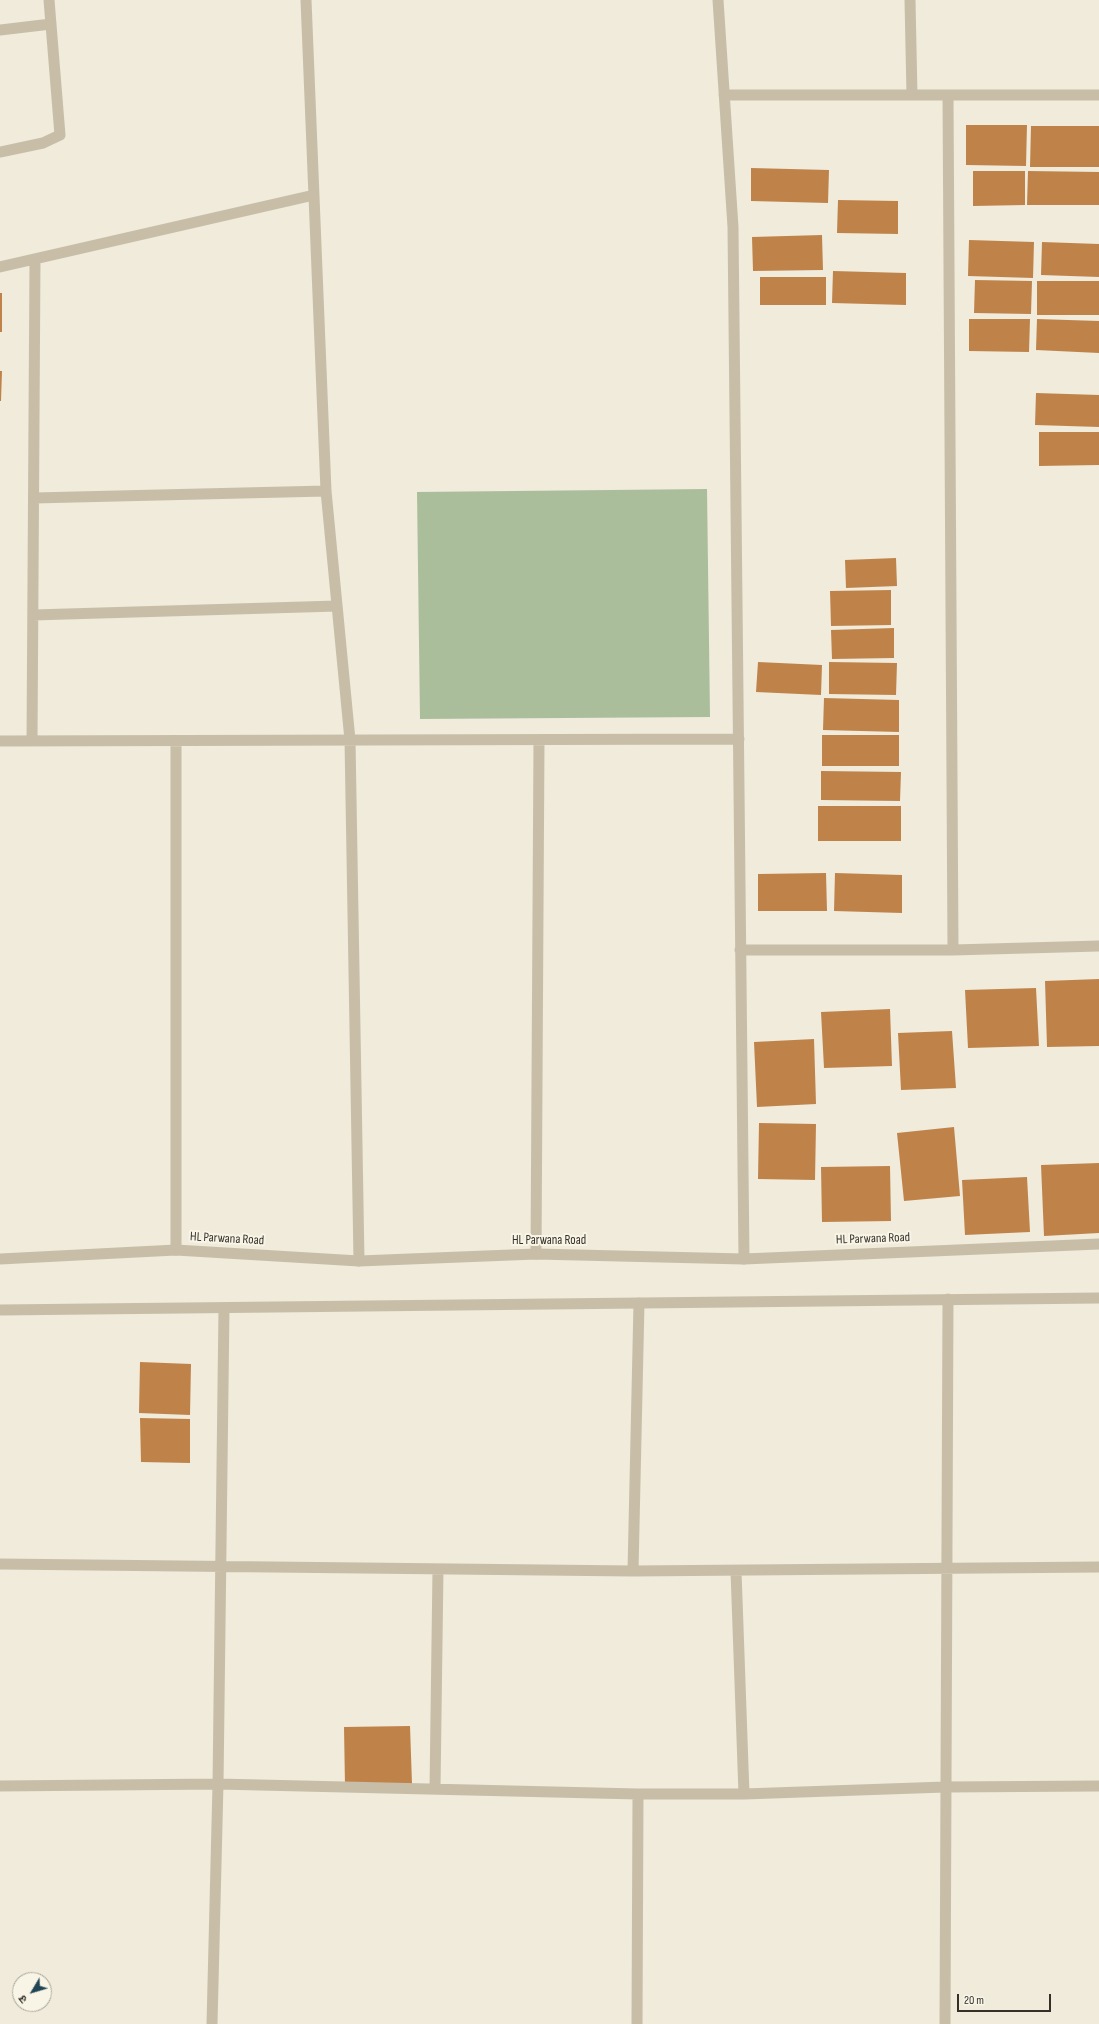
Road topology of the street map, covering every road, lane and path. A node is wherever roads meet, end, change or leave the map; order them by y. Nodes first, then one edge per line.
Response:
1 (48, 0) edge
2 (306, 0) edge
3 (718, 0) edge
4 (910, 0) edge
5 (51, 24) junction
6 (0, 30) edge
7 (724, 95) junction
8 (912, 95) junction
9 (948, 95) junction
10 (1099, 96) edge
11 (0, 152) edge
12 (314, 195) junction
13 (35, 259) junction
14 (0, 267) edge
15 (326, 491) junction
16 (34, 498) junction
17 (337, 606) junction
18 (33, 615) junction
19 (738, 739) junction
20 (350, 740) junction
21 (539, 740) junction
22 (0, 741) edge
23 (32, 741) junction
24 (176, 741) junction
25 (1099, 946) edge
26 (740, 950) junction
27 (952, 950) junction
28 (1099, 1244) edge
29 (176, 1250) junction
30 (536, 1254) junction
31 (744, 1258) junction
32 (0, 1259) edge
33 (359, 1261) junction
34 (1099, 1298) edge
35 (948, 1299) junction
36 (639, 1303) junction
37 (224, 1308) junction
38 (0, 1310) edge
39 (0, 1564) edge
40 (220, 1566) junction
41 (1099, 1567) edge
42 (946, 1568) junction
43 (438, 1569) junction
44 (736, 1571) junction
45 (632, 1572) junction
46 (218, 1784) junction
47 (0, 1786) edge
48 (1099, 1786) edge
49 (945, 1787) junction
50 (435, 1789) junction
51 (638, 1794) junction
52 (744, 1794) junction
53 (212, 2024) edge
54 (637, 2024) edge
55 (945, 2024) edge

1 - 5 street
2 - 12 street
3 - 7 street
4 - 8 street
5 - 6 street
5 - 11 street
7 - 8 street
7 - 19 street
8 - 9 street
9 - 10 street
9 - 27 street
12 - 13 street
12 - 15 street
13 - 14 street
13 - 16 street
15 - 16 street
15 - 17 street
16 - 18 street
17 - 18 street
17 - 20 street
18 - 23 street
19 - 21 street
19 - 26 street
20 - 21 street
20 - 24 street
20 - 33 street
21 - 30 street
22 - 23 street
23 - 24 street
24 - 29 street
25 - 27 street
26 - 27 street
26 - 31 street
28 - 31 street, HL Parwana Road
29 - 32 street, HL Parwana Road
29 - 33 street, HL Parwana Road
30 - 31 street, HL Parwana Road
30 - 33 street, HL Parwana Road
34 - 35 street
35 - 36 street
35 - 42 street
36 - 37 street
36 - 45 street
37 - 38 street
37 - 40 street
39 - 40 street
40 - 43 street
40 - 46 street
41 - 42 street
42 - 44 street
42 - 49 street
43 - 45 street
43 - 50 street
44 - 45 street
44 - 52 street
46 - 47 street
46 - 50 street
46 - 53 street
48 - 49 street
49 - 52 street
49 - 55 street
50 - 51 street
51 - 52 street
51 - 54 street

